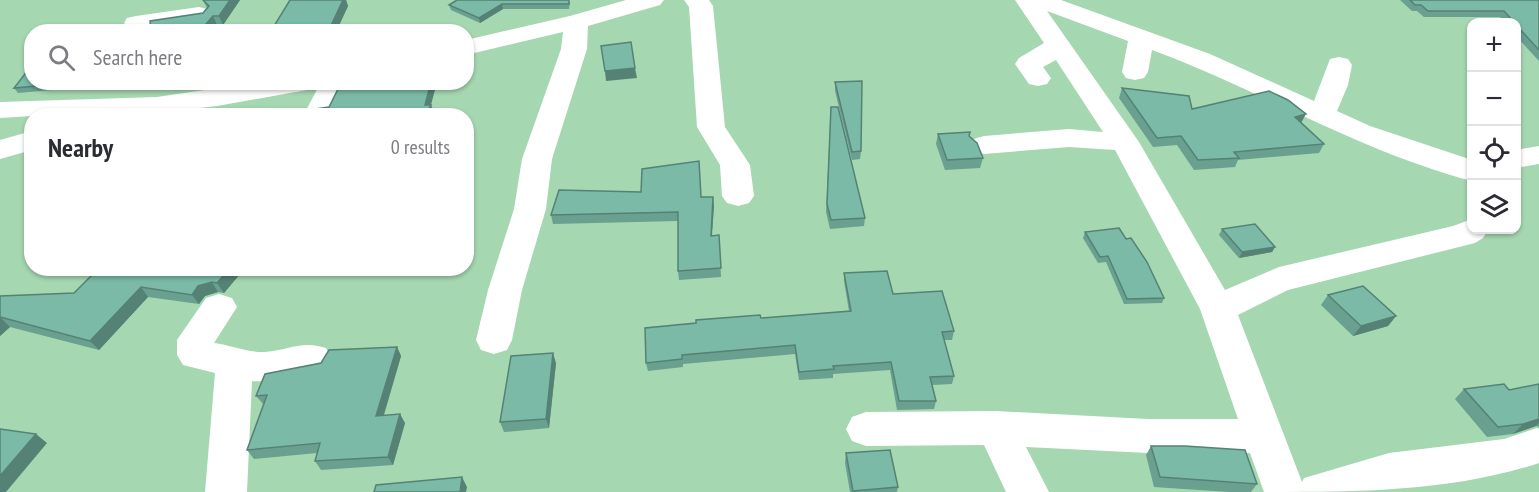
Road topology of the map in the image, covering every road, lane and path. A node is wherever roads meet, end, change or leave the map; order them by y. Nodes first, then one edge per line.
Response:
1 (154, 0) edge
2 (652, 0) edge
3 (696, 0) edge
4 (1027, 0) edge
5 (1039, 0) edge
6 (199, 14) edge
7 (576, 22) junction
8 (135, 24) edge
9 (148, 24) edge
10 (1141, 39) junction
11 (1058, 45) junction
12 (474, 46) edge
13 (1339, 65) dead end
14 (1135, 72) dead end
15 (1038, 78) dead end
16 (84, 90) edge
17 (262, 90) edge
18 (331, 90) edge
19 (245, 93) junction
20 (136, 105) junction
21 (72, 107) junction
22 (48, 108) edge
23 (128, 108) edge
24 (233, 108) edge
25 (321, 108) edge
26 (24, 109) edge
27 (0, 110) edge
28 (1322, 115) junction
29 (24, 142) edge
30 (1125, 142) junction
31 (984, 145) dead end
32 (0, 150) edge
33 (1467, 169) edge
34 (738, 196) dead end
35 (1467, 233) edge
36 (219, 307) dead end
37 (1218, 309) junction
38 (494, 340) dead end
39 (313, 359) dead end
40 (240, 364) junction
41 (996, 428) junction
42 (866, 429) dead end
43 (1265, 436) junction
44 (1537, 446) dead end
45 (226, 492) edge
46 (1028, 492) edge
47 (1286, 492) edge
48 (1319, 492) edge

1 - 8 street
2 - 7 street
3 - 34 street
4 - 11 street
5 - 10 street
6 - 9 street
7 - 12 street
7 - 38 street
10 - 14 street
10 - 28 street
11 - 15 street
11 - 30 street
13 - 28 street
16 - 21 street
17 - 19 street
18 - 25 street
19 - 20 street
19 - 24 street
20 - 21 street
20 - 23 street
21 - 22 street
26 - 27 street
28 - 33 street
29 - 32 street
30 - 31 street
30 - 37 street
35 - 37 street
36 - 40 street
37 - 43 street
39 - 40 street
40 - 45 street
41 - 42 street
41 - 43 street
41 - 46 street
43 - 47 street
44 - 48 street

